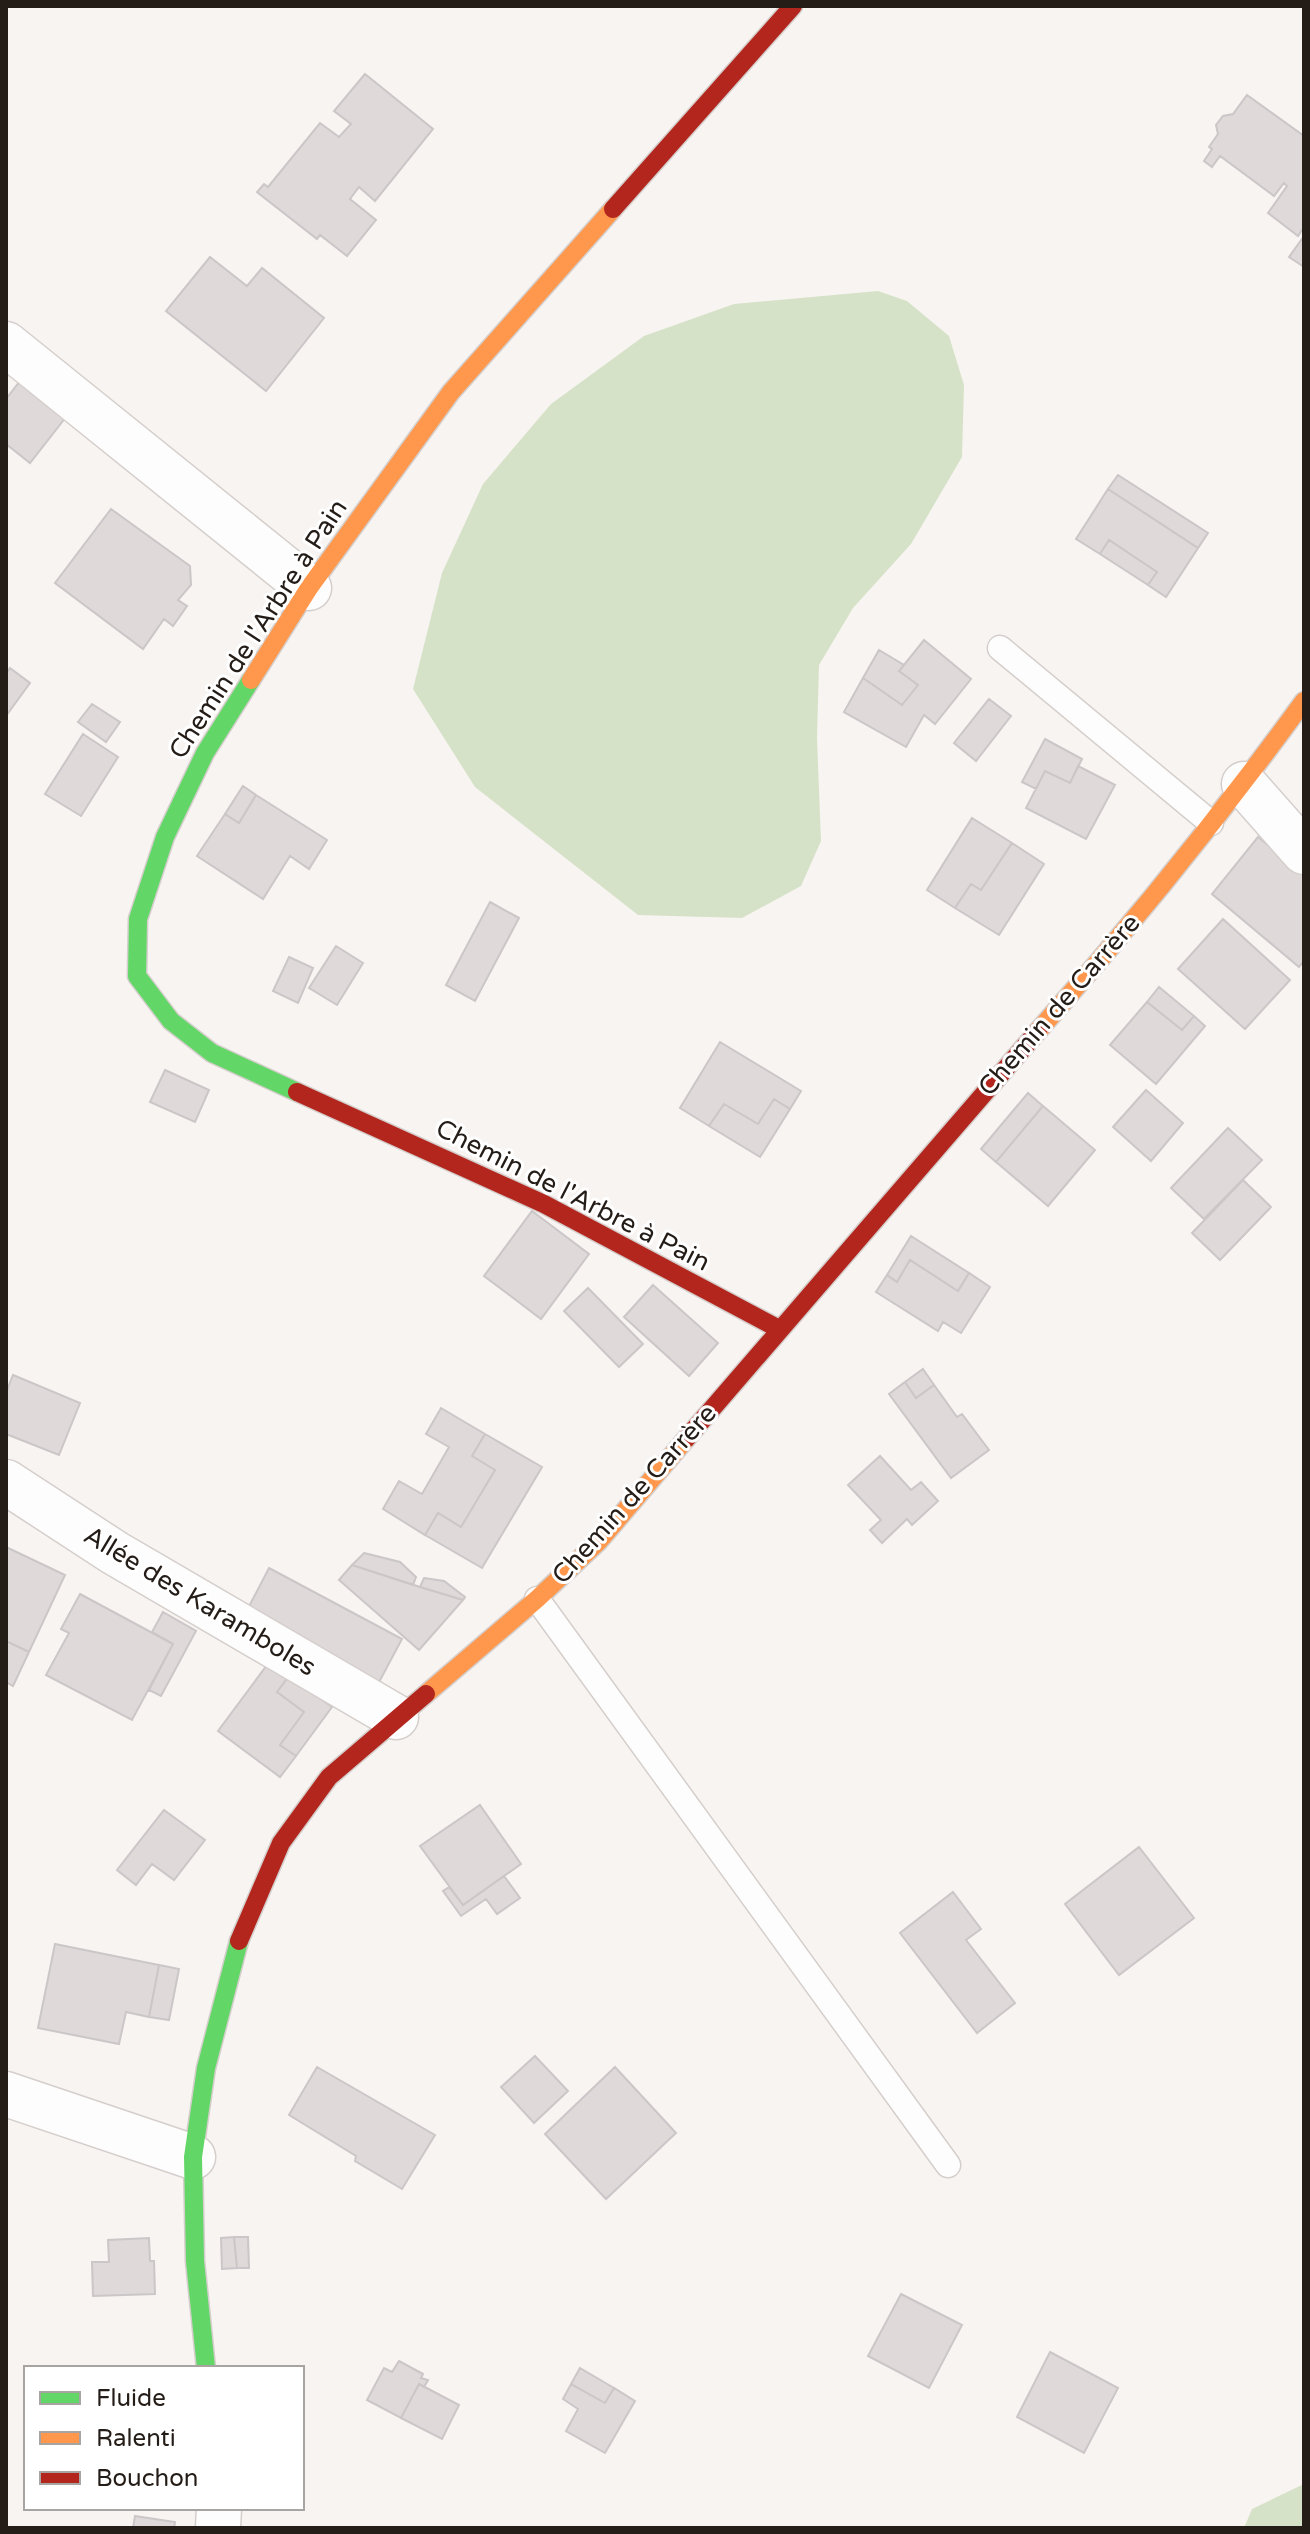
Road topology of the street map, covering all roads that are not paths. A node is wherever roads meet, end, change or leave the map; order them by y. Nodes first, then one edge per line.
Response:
1 (793, 6) edge
2 (6, 344) edge
3 (309, 588) junction
4 (1000, 648) dead end
5 (1304, 701) edge
6 (1244, 784) junction
7 (1211, 823) junction
8 (1304, 852) edge
9 (779, 1329) junction
10 (6, 1482) edge
11 (537, 1599) junction
12 (396, 1717) junction
13 (6, 2094) edge
14 (193, 2157) junction
15 (948, 2165) dead end
16 (206, 2366) edge

1 - 3 street, Chemin de l'Arbre à Pain
2 - 3 street
3 - 9 street, Chemin de l'Arbre à Pain
4 - 7 lane
5 - 6 street, Chemin de Carrère
6 - 7 street, Chemin de Carrère
6 - 8 street
7 - 9 street, Chemin de Carrère
9 - 11 street, Chemin de Carrère
10 - 12 street, Allée des Karamboles
11 - 12 street, Chemin de Carrère
11 - 15 lane
12 - 14 street, Chemin de Carrère
13 - 14 street
14 - 16 street, Chemin de Carrère

